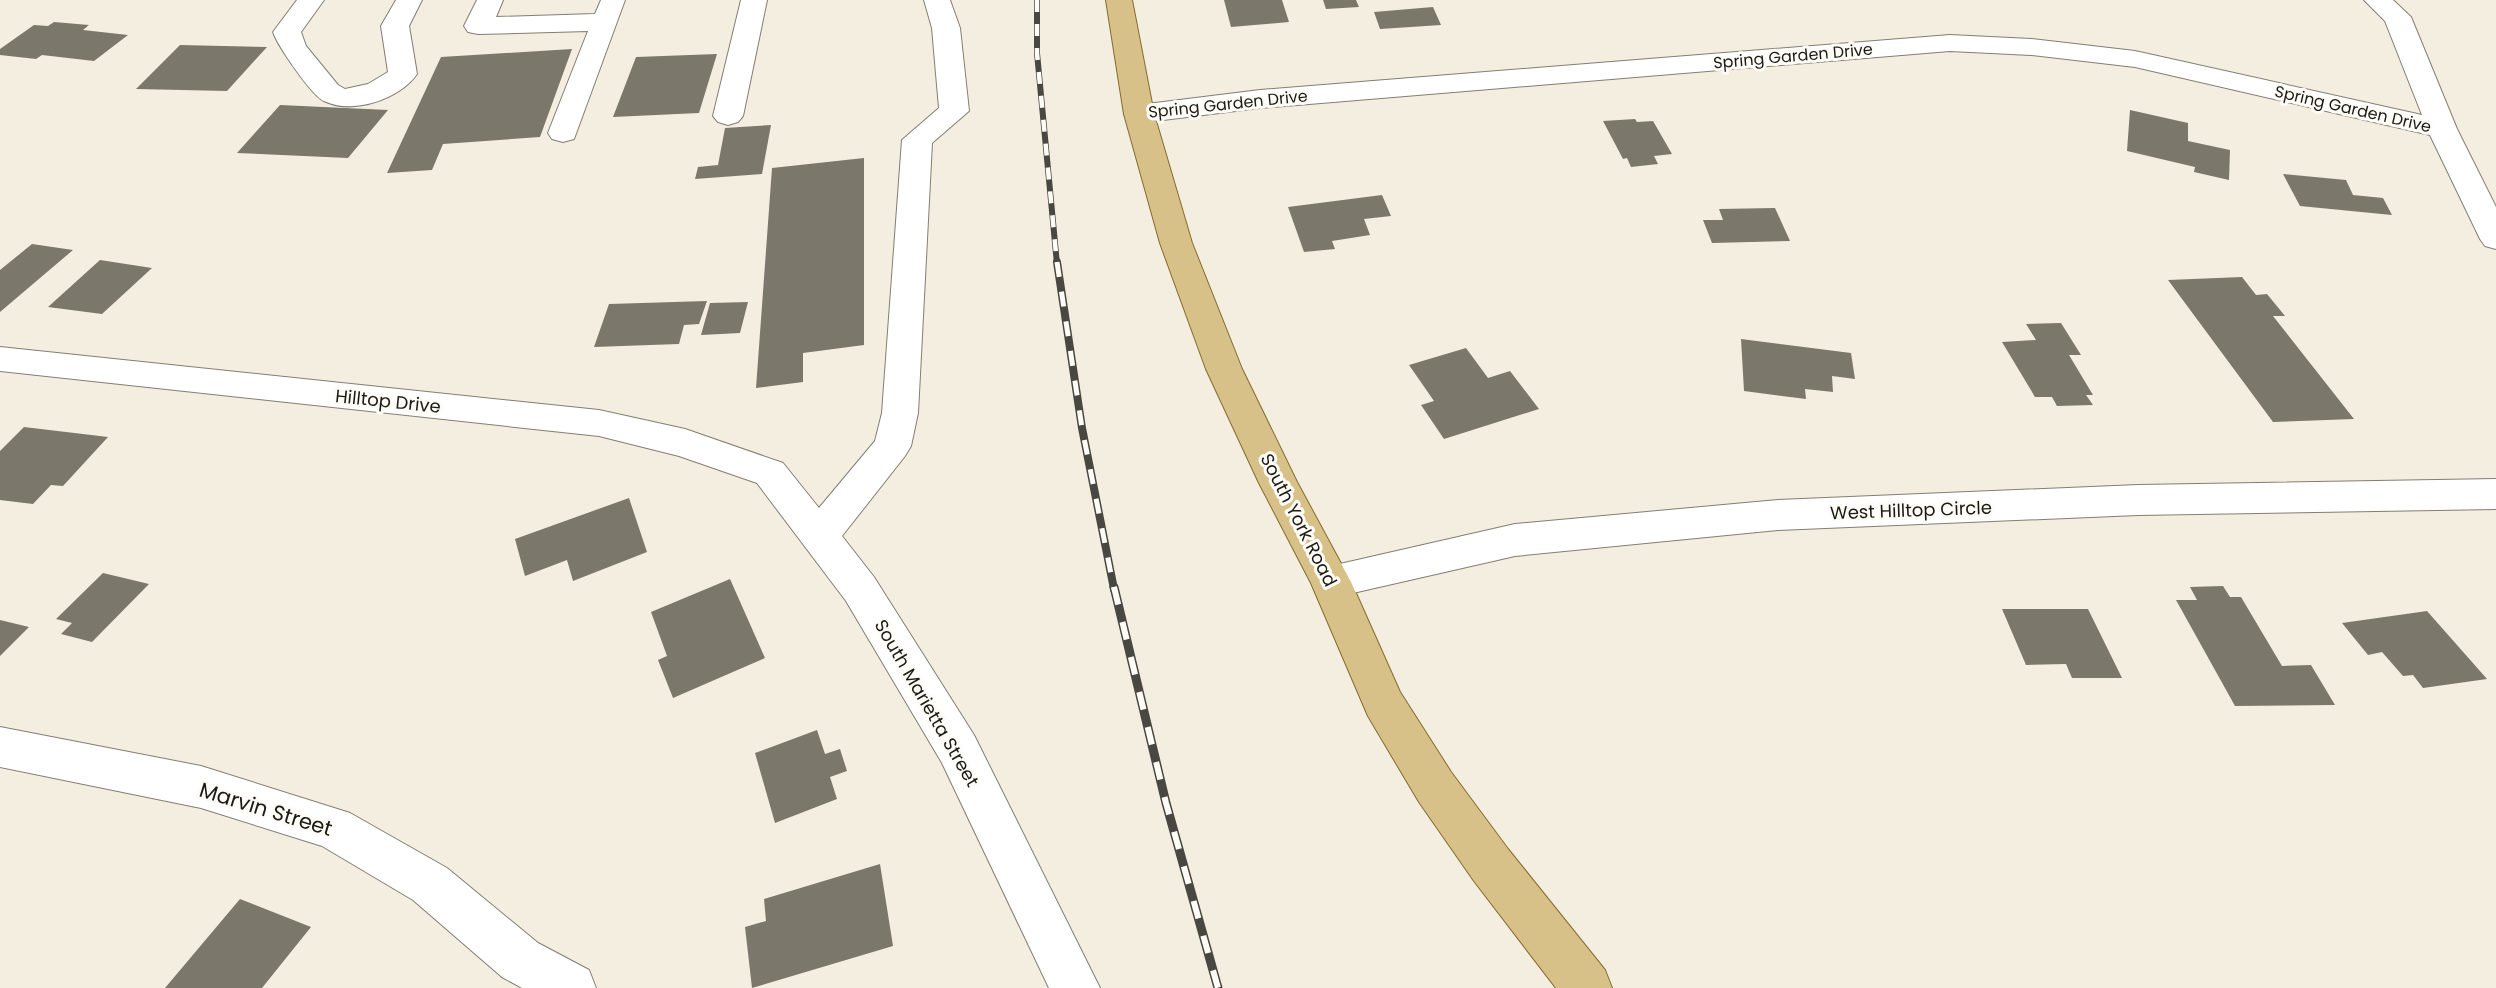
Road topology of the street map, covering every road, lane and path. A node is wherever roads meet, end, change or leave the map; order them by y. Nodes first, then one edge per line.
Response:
1 (311, 0) edge
2 (409, 0) edge
3 (490, 0) edge
4 (754, 0) edge
5 (937, 0) edge
6 (1119, 0) edge
7 (2377, 0) edge
8 (610, 11) edge
9 (1139, 114) junction
10 (728, 116) dead end
11 (2442, 129) junction
12 (563, 133) dead end
13 (2496, 239) edge
14 (0, 359) edge
15 (770, 473) joint
16 (2496, 494) edge
17 (819, 536) junction
18 (1331, 582) junction
19 (0, 747) edge
20 (571, 988) edge
21 (1075, 988) edge
22 (1587, 988) edge

1 - 2 street
3 - 8 street
4 - 10 street
5 - 17 street
6 - 9 main road, South York Road
7 - 11 street
8 - 12 street
9 - 11 street, Spring Garden Drive
9 - 18 main road, South York Road
11 - 13 street
14 - 15 street, Hilltop Drive
15 - 17 street, South Marietta Street
16 - 18 street, West Hilltop Circle
17 - 21 street, South Marietta Street
18 - 22 main road, South York Road
19 - 20 street, Marvin Street

